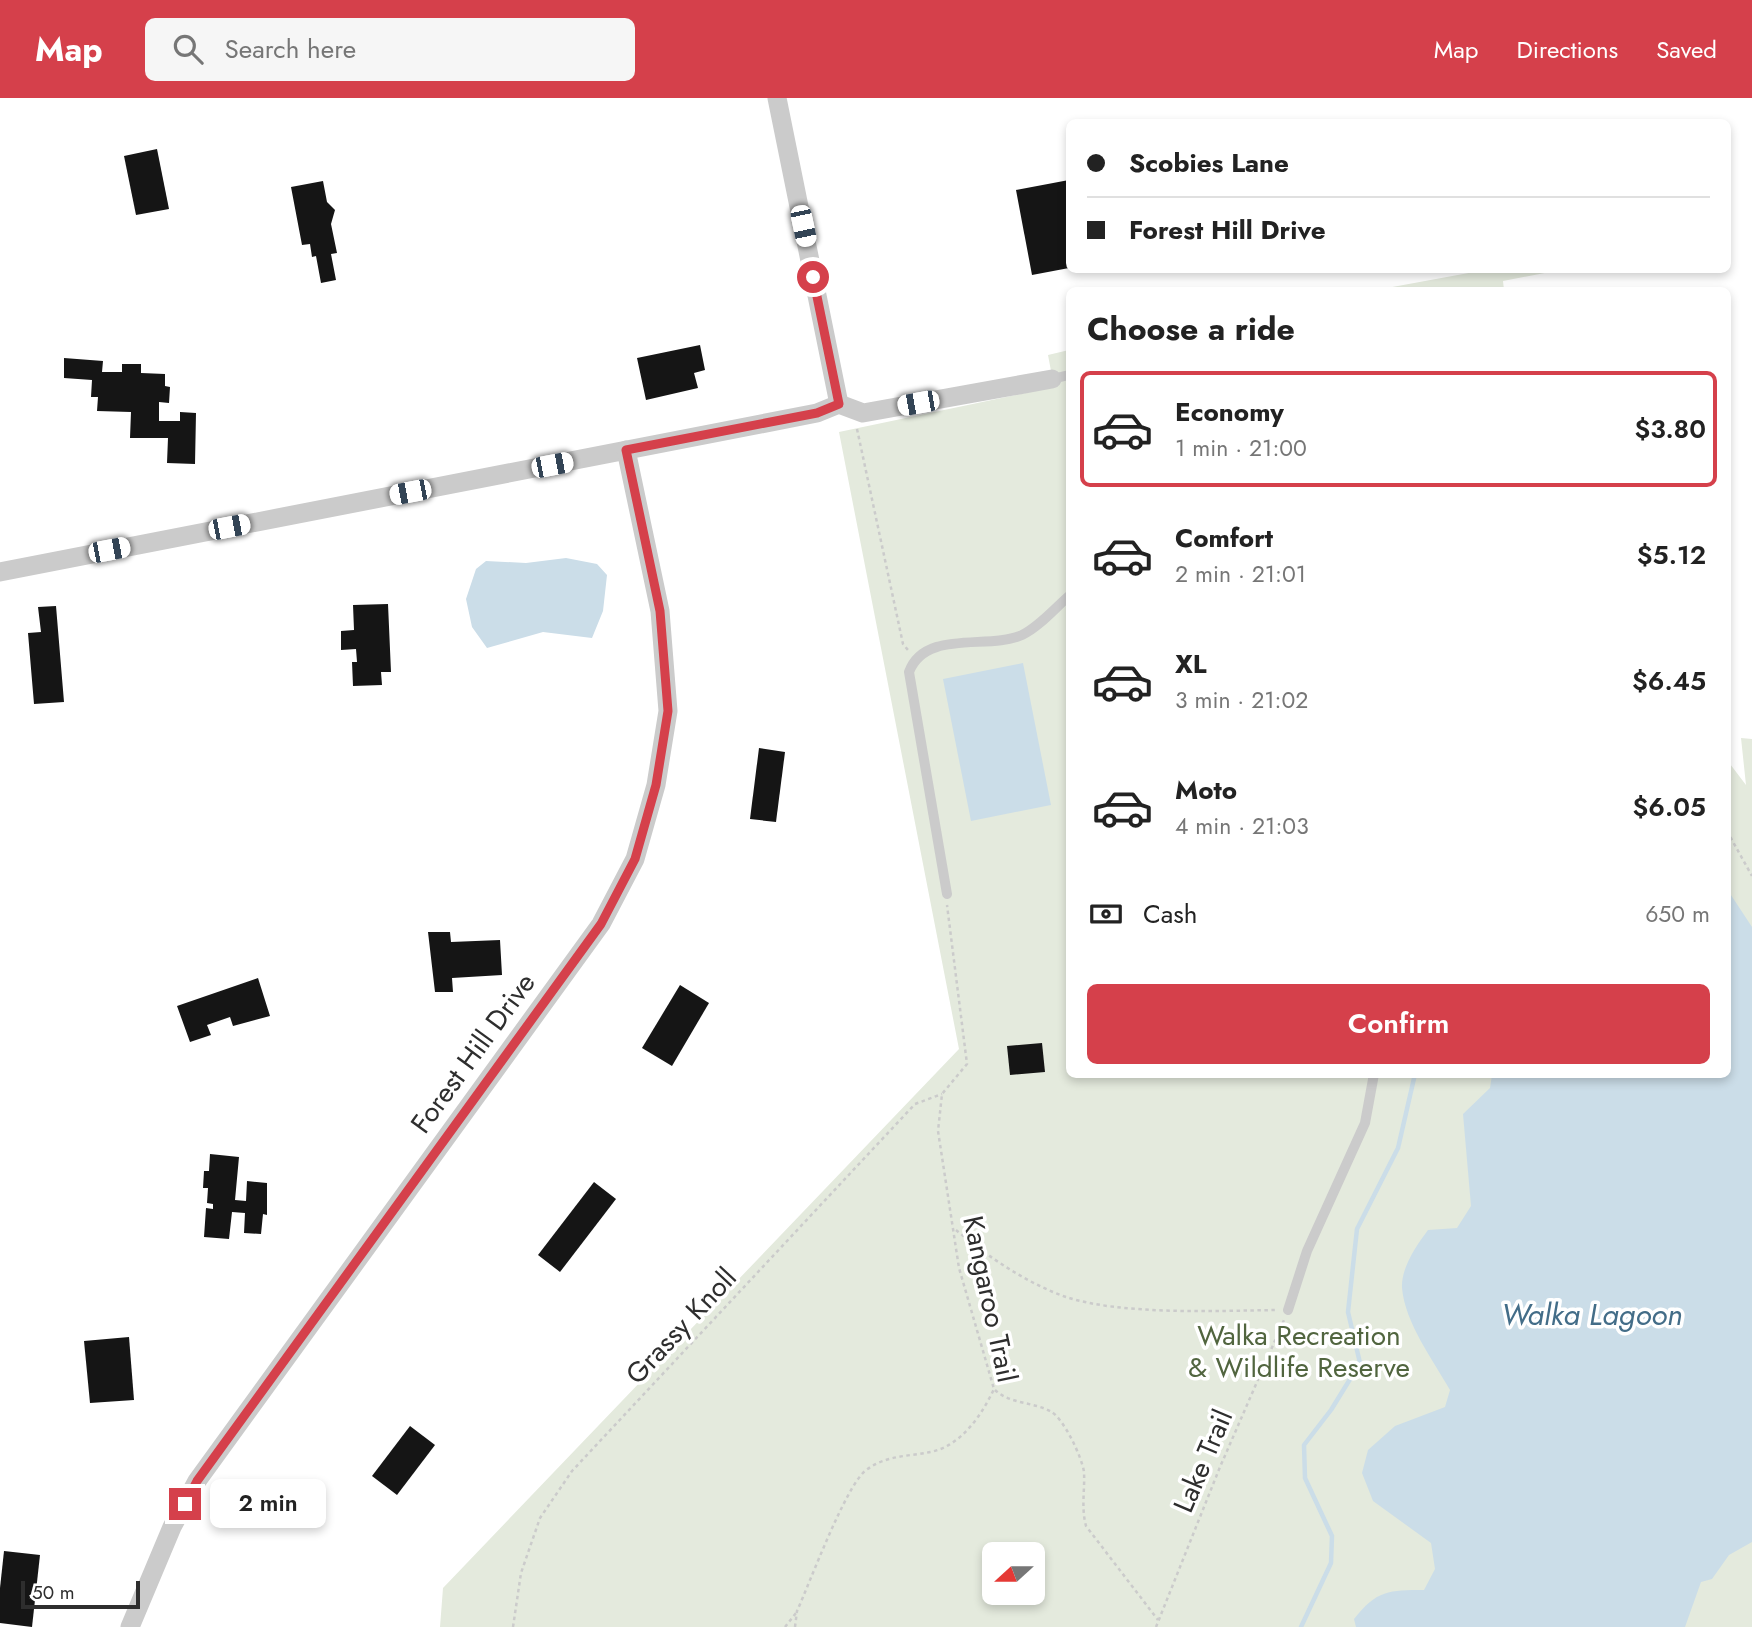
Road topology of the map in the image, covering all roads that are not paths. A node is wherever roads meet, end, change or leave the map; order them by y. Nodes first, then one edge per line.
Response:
1 (777, 98) edge
2 (1060, 377) edge
3 (846, 408) junction
4 (626, 450) junction
5 (0, 572) edge
6 (1066, 599) edge
7 (947, 894) road end
8 (1373, 1078) edge
9 (1289, 1310) road end
10 (130, 1627) edge

1 - 3 street
2 - 3 street
3 - 4 street
4 - 5 street
4 - 10 street, Forest Hill Drive
6 - 7 lane
8 - 9 lane

